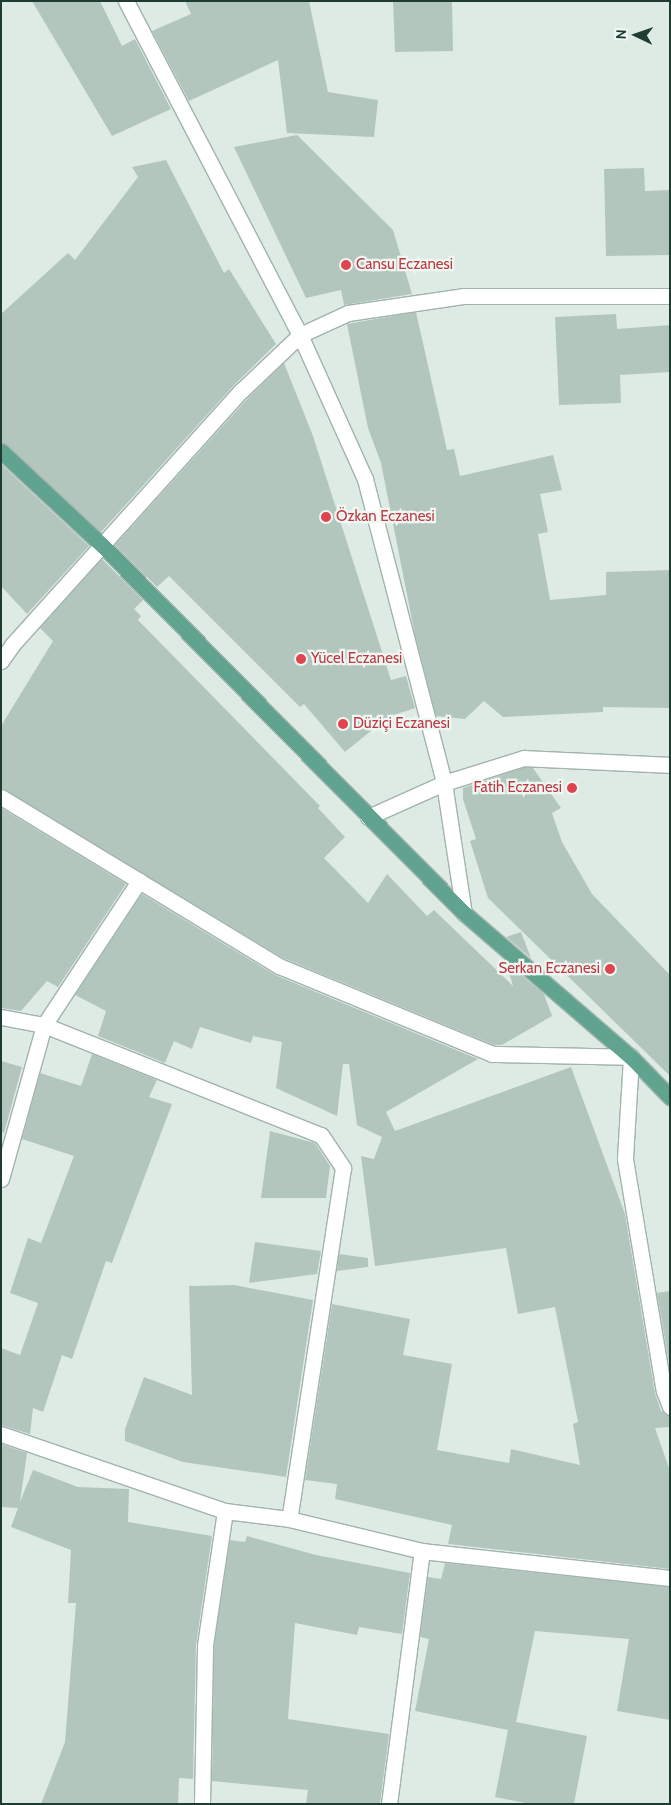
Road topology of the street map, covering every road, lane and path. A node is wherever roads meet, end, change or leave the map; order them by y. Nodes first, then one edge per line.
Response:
1 (126, 1) edge
2 (670, 296) edge
3 (300, 336) junction
4 (1, 450) edge
5 (103, 546) junction
6 (1, 661) edge
7 (670, 765) edge
8 (444, 783) junction
9 (1, 797) edge
10 (368, 817) junction
11 (139, 880) junction
12 (464, 913) junction
13 (1, 1017) edge
14 (44, 1025) junction
15 (631, 1057) junction
16 (670, 1097) edge
17 (1, 1179) edge
18 (670, 1407) edge
19 (1, 1434) edge
20 (225, 1511) junction
21 (290, 1519) junction
22 (422, 1551) junction
23 (670, 1578) edge
24 (202, 1804) edge
25 (389, 1804) edge

1 - 3 street
2 - 3 street
3 - 5 street
3 - 8 street
4 - 5 main road
5 - 6 street
5 - 10 main road
7 - 8 street
8 - 10 street
8 - 12 street
9 - 11 street
10 - 12 main road
11 - 14 street
11 - 15 street
12 - 15 main road
13 - 14 street
14 - 17 street
14 - 21 street
15 - 16 main road
15 - 18 street
19 - 20 street
20 - 21 street
20 - 24 street
21 - 22 street
22 - 23 street
22 - 25 street

